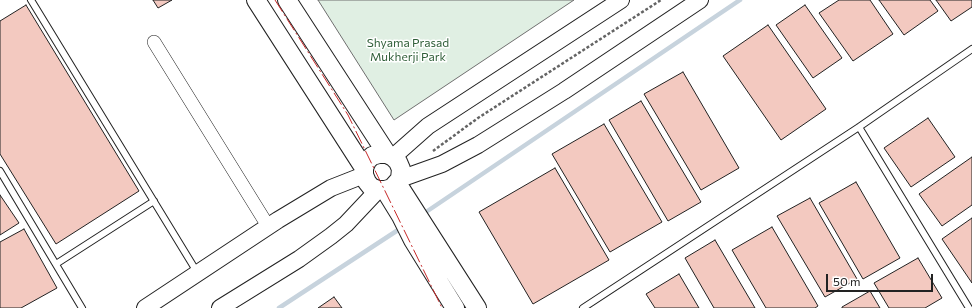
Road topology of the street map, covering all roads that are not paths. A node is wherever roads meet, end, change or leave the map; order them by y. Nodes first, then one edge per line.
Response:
1 (31, 0) edge
2 (256, 0) edge
3 (287, 0) edge
4 (621, 0) edge
5 (700, 0) edge
6 (154, 42) dead end
7 (972, 49) edge
8 (859, 127) junction
9 (390, 155) junction
10 (0, 170) edge
11 (364, 171) junction
12 (390, 186) junction
13 (154, 201) junction
14 (268, 226) junction
15 (56, 264) junction
16 (198, 273) junction
17 (82, 308) edge
18 (145, 308) edge
19 (220, 308) edge
20 (455, 308) edge
21 (477, 308) edge
22 (583, 308) edge
23 (969, 308) edge

1 - 13 lane
2 - 11 main road
3 - 9 main road
4 - 9 street
5 - 12 street
6 - 14 street
7 - 8 lane
8 - 22 lane
8 - 23 lane
9 - 11 main road
9 - 12 main road
10 - 15 lane
11 - 12 main road
11 - 14 street
12 - 19 street
12 - 20 main road
12 - 21 main road
13 - 15 lane
13 - 16 lane
14 - 16 street
15 - 17 lane
16 - 18 street

